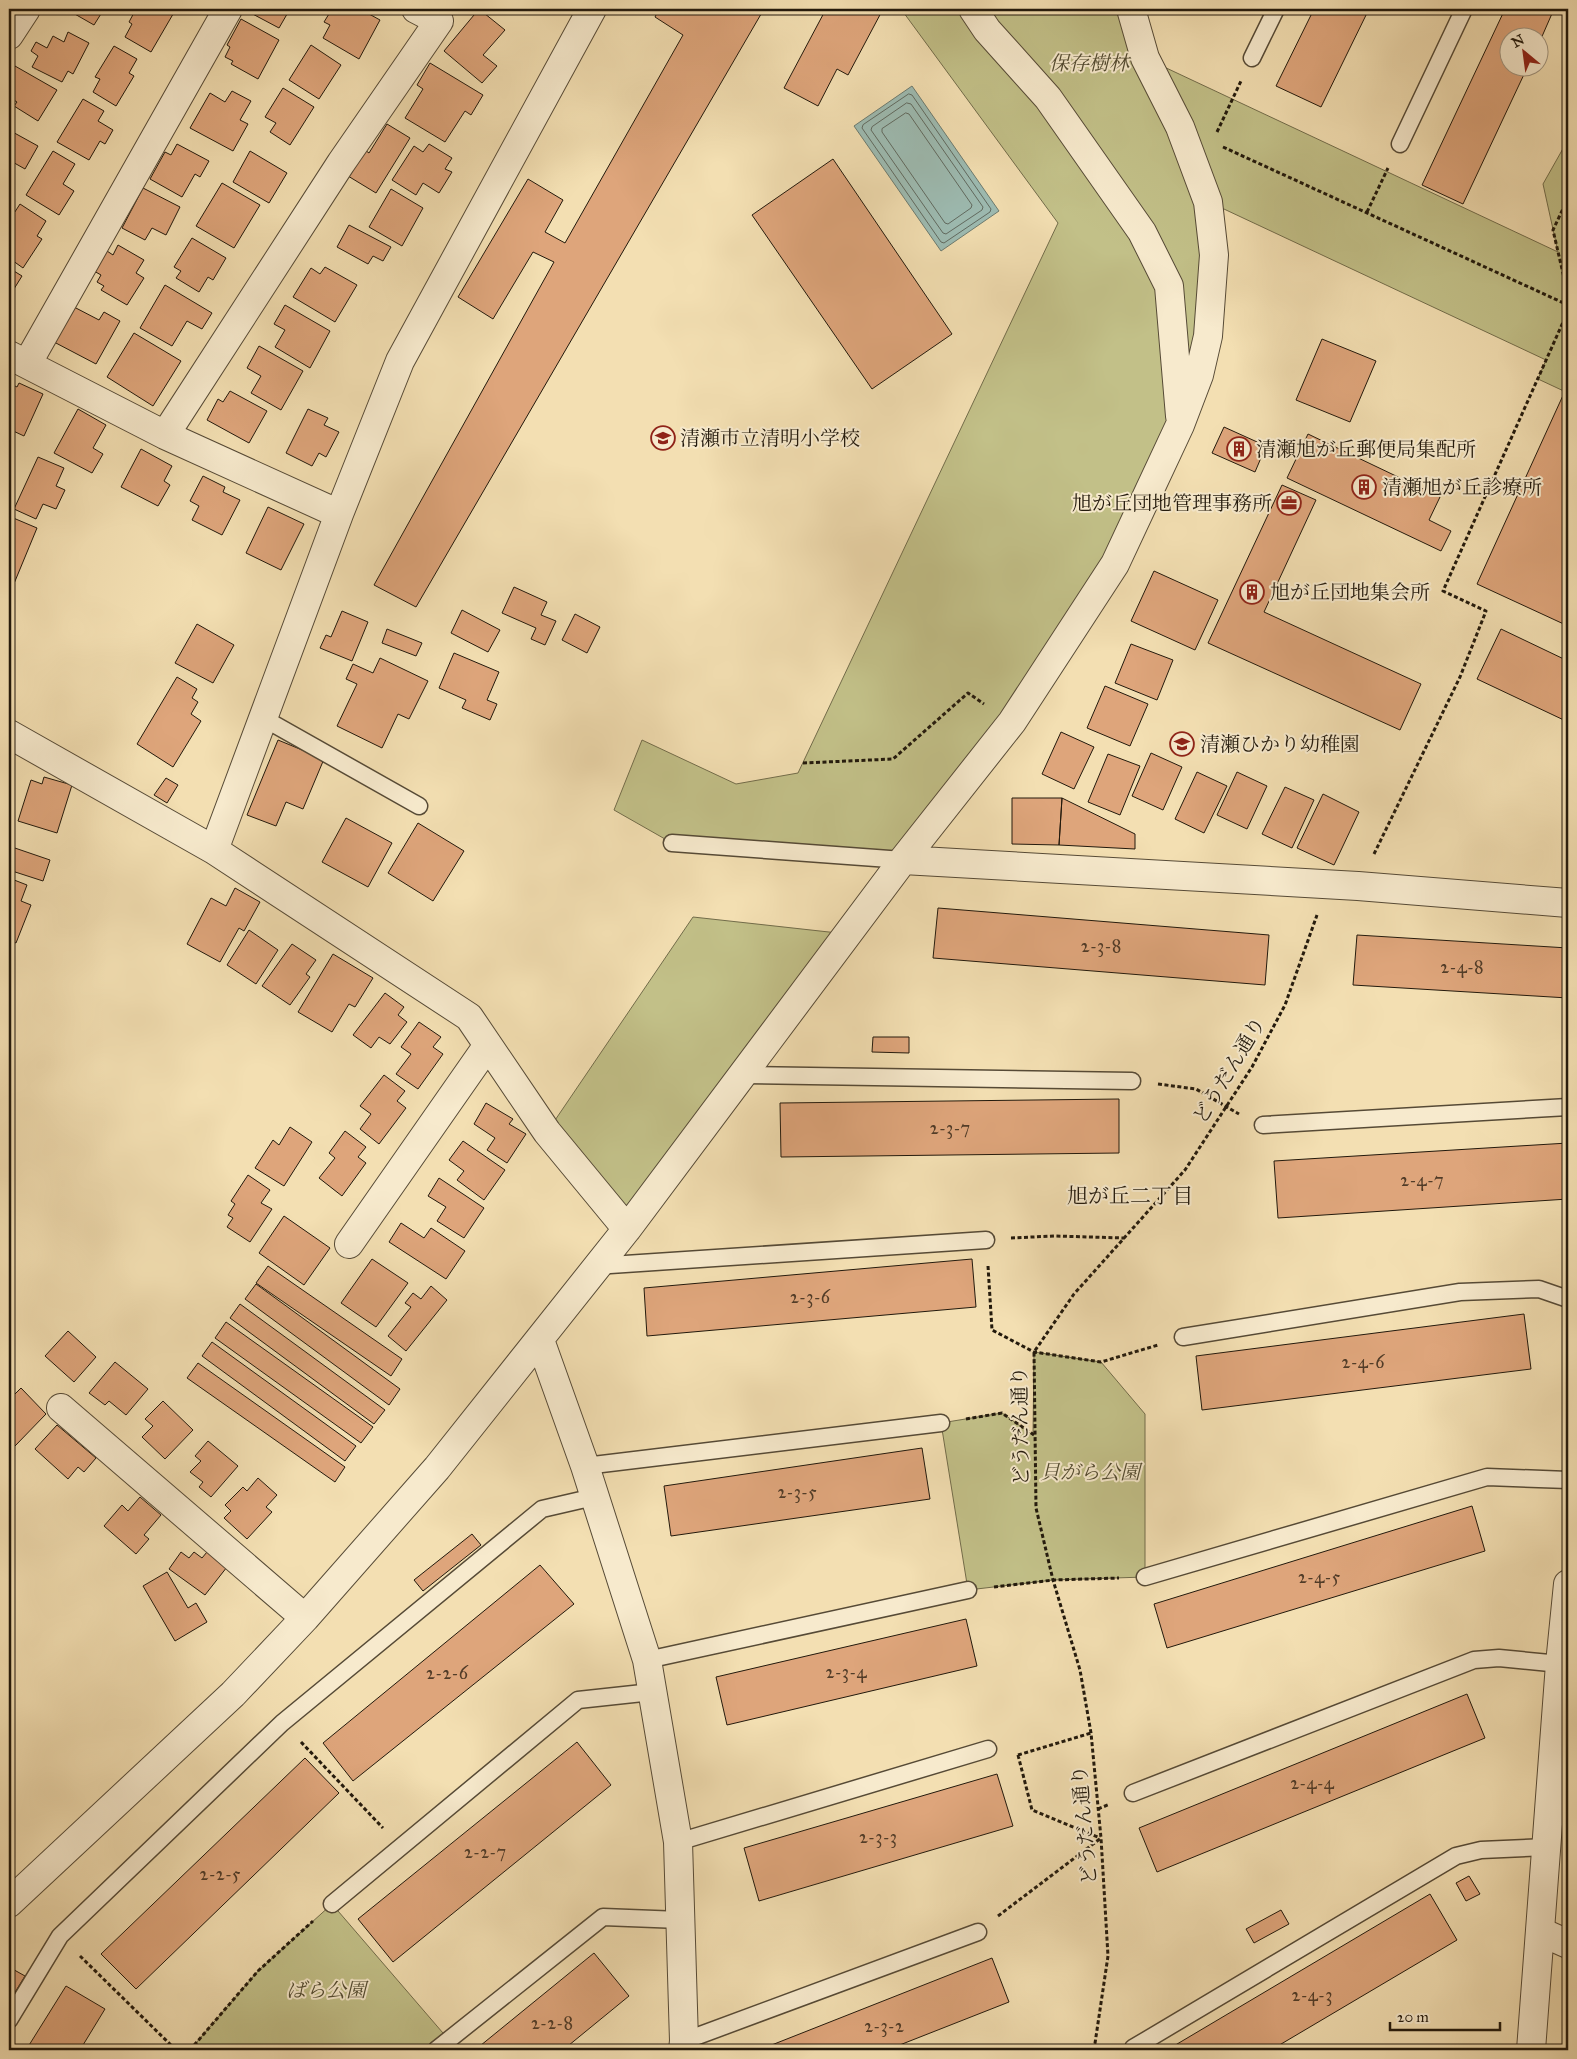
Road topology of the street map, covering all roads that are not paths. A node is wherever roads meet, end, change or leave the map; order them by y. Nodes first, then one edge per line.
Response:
1 (26, 9) edge
2 (228, 9) edge
3 (416, 9) edge
4 (592, 9) edge
5 (973, 9) edge
6 (1131, 9) edge
7 (1276, 9) edge
8 (1464, 9) edge
9 (9, 35) edge
10 (1252, 58) road end
11 (1400, 144) road end
12 (18, 360) edge
13 (1180, 425) junction
14 (165, 435) junction
15 (339, 514) junction
16 (263, 718) junction
17 (9, 734) edge
18 (419, 806) dead end
19 (672, 844) dead end
20 (214, 850) junction
21 (903, 860) junction
22 (1568, 903) edge
23 (488, 1046) junction
24 (743, 1075) junction
25 (1132, 1081) road end
26 (1568, 1107) edge
27 (1263, 1125) road end
28 (627, 1229) junction
29 (986, 1240) road end
30 (349, 1244) dead end
31 (596, 1266) junction
32 (1568, 1299) edge
33 (1184, 1337) road end
34 (540, 1340) junction
35 (61, 1408) dead end
36 (940, 1423) road end
37 (584, 1466) junction
38 (1568, 1480) edge
39 (594, 1497) junction
40 (1145, 1577) road end
41 (1568, 1584) edge
42 (968, 1590) road end
43 (305, 1618) junction
44 (647, 1660) junction
45 (1560, 1664) junction
46 (652, 1692) junction
47 (1561, 1740) edge
48 (988, 1749) road end
49 (1133, 1793) dead end
50 (678, 1842) junction
51 (1547, 1847) junction
52 (9, 1902) edge
53 (332, 1904) road end
54 (680, 1920) junction
55 (978, 1932) road end
56 (1541, 1932) junction
57 (1568, 1944) edge
58 (9, 2020) edge
59 (684, 2046) edge
60 (1133, 2048) dead end
61 (436, 2050) edge
62 (1532, 2050) edge

1 - 9 street
2 - 12 street
3 - 14 street
4 - 15 street
5 - 13 street
6 - 13 street
7 - 10 lane
8 - 11 lane
12 - 14 street
13 - 21 street
14 - 15 street
15 - 16 street
16 - 18 lane
16 - 20 street
17 - 20 street
19 - 21 lane
20 - 23 street
21 - 22 street
21 - 24 street
23 - 28 street
23 - 30 street
24 - 25 lane
24 - 28 street
26 - 27 lane
28 - 31 street
29 - 31 lane
31 - 34 street
32 - 33 lane
34 - 37 street
34 - 43 street
35 - 43 street
36 - 37 lane
37 - 39 street
38 - 40 lane
39 - 44 street
39 - 58 lane
41 - 45 street
42 - 44 lane
43 - 52 street
44 - 46 street
45 - 47 street
45 - 49 lane
46 - 50 street
46 - 53 lane
47 - 51 street
48 - 50 lane
50 - 54 street
51 - 56 street
51 - 60 lane
54 - 59 street
54 - 61 lane
55 - 59 lane
56 - 57 street
56 - 62 street

